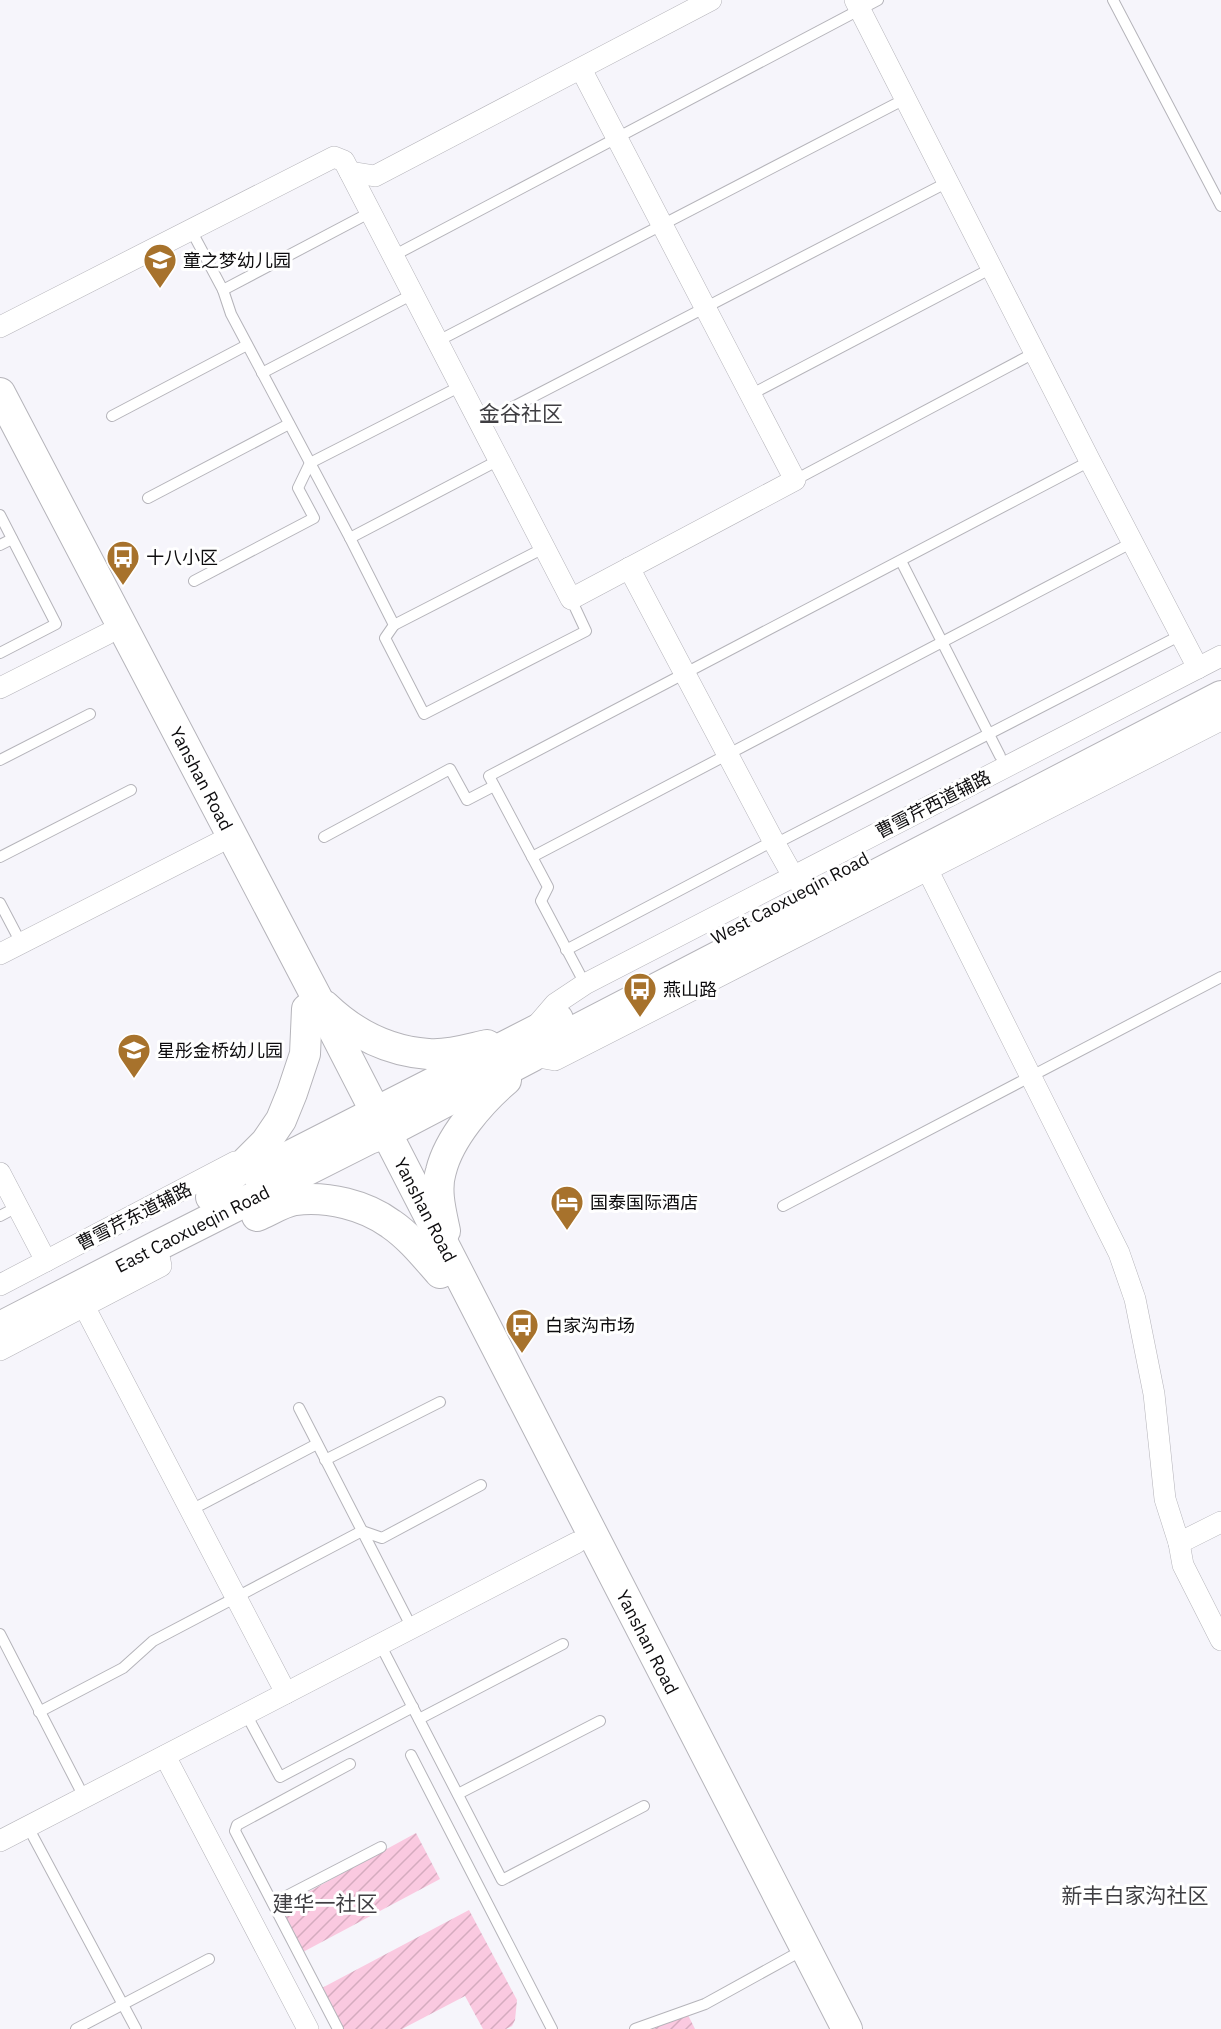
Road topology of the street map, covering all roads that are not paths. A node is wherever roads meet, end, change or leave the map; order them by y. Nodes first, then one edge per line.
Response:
1 (711, 0) edge
2 (878, 0) edge
3 (1113, 0) edge
4 (857, 5) edge
5 (581, 69) junction
6 (905, 99) junction
7 (616, 138) junction
8 (350, 172) junction
9 (948, 182) junction
10 (1221, 206) edge
11 (371, 212) junction
12 (662, 225) junction
13 (191, 230) junction
14 (393, 255) junction
15 (992, 268) junction
16 (223, 290) junction
17 (413, 294) junction
18 (705, 308) junction
19 (0, 327) edge
20 (438, 341) junction
21 (247, 345) junction
22 (1036, 352) junction
23 (262, 373) junction
24 (460, 386) junction
25 (0, 393) edge
26 (750, 395) junction
27 (112, 416) dead end
28 (0, 424) edge
29 (289, 424) junction
30 (480, 424) junction
31 (499, 460) junction
32 (1090, 461) junction
33 (310, 464) junction
34 (795, 480) junction
35 (148, 498) dead end
36 (0, 515) edge
37 (350, 538) junction
38 (12, 539) junction
39 (1133, 542) junction
40 (0, 545) edge
41 (544, 548) junction
42 (901, 561) junction
43 (629, 568) junction
44 (194, 581) dead end
45 (571, 599) junction
46 (394, 625) junction
47 (106, 634) junction
48 (1181, 635) junction
49 (942, 642) junction
50 (0, 653) edge
51 (1221, 656) edge
52 (1210, 671) edge
53 (685, 674) junction
54 (0, 688) edge
55 (1221, 696) edge
56 (90, 714) dead end
57 (1221, 720) edge
58 (988, 734) junction
59 (727, 754) junction
60 (1000, 756) dead end
61 (0, 760) edge
62 (494, 786) junction
63 (131, 790) dead end
64 (324, 837) dead end
65 (218, 843) junction
66 (774, 843) junction
67 (0, 857) edge
68 (532, 857) junction
69 (918, 864) junction
70 (800, 883) junction
71 (0, 903) edge
72 (21, 943) junction
73 (566, 950) junction
74 (0, 954) edge
75 (1221, 976) edge
76 (585, 984) junction
77 (312, 1004) junction
78 (531, 1046) junction
79 (1031, 1076) junction
80 (372, 1126) junction
81 (266, 1142) junction
82 (0, 1173) edge
83 (211, 1197) junction
84 (783, 1206) dead end
85 (9, 1212) edge
86 (159, 1256) junction
87 (46, 1261) junction
88 (444, 1264) junction
89 (0, 1285) edge
90 (0, 1306) edge
91 (84, 1306) junction
92 (0, 1327) edge
93 (0, 1350) edge
94 (440, 1402) dead end
95 (298, 1408) dead end
96 (317, 1444) junction
97 (325, 1460) junction
98 (481, 1485) dead end
99 (190, 1510) junction
100 (1221, 1522) edge
101 (362, 1532) junction
102 (576, 1543) junction
103 (1179, 1543) junction
104 (236, 1597) junction
105 (412, 1628) junction
106 (0, 1635) edge
107 (1221, 1640) edge
108 (380, 1644) junction
109 (563, 1644) dead end
110 (286, 1693) junction
111 (413, 1707) junction
112 (39, 1712) junction
113 (246, 1714) junction
114 (419, 1719) junction
115 (600, 1720) dead end
116 (411, 1755) dead end
117 (165, 1756) junction
118 (350, 1764) dead end
119 (458, 1794) junction
120 (84, 1797) junction
121 (644, 1806) dead end
122 (28, 1827) junction
123 (0, 1841) edge
124 (381, 1847) dead end
125 (273, 1904) junction
126 (792, 1956) junction
127 (209, 1959) dead end
128 (123, 2004) junction
129 (76, 2029) edge
130 (136, 2029) edge
131 (308, 2029) edge
132 (338, 2029) edge
133 (552, 2029) edge
134 (635, 2029) edge
135 (830, 2029) edge
136 (847, 2029) edge

1 - 5 street
2 - 4 lane
3 - 10 lane
4 - 6 street
4 - 7 lane
5 - 7 street
5 - 8 street
6 - 9 street
6 - 12 lane
7 - 12 street
7 - 14 lane
8 - 11 street
8 - 13 street
9 - 15 street
9 - 18 lane
11 - 14 street
11 - 16 lane
12 - 18 street
12 - 20 lane
13 - 16 lane
13 - 19 street
14 - 17 street
15 - 22 street
15 - 26 lane
16 - 21 lane
17 - 20 street
17 - 23 lane
18 - 26 street
18 - 30 lane
20 - 24 street
21 - 23 lane
21 - 27 lane
22 - 32 street
22 - 34 lane
23 - 29 lane
24 - 30 street
24 - 33 lane
25 - 77 main road, Yanshan Road
26 - 34 street
28 - 47 main road, Yanshan Road
29 - 33 lane
29 - 35 lane
30 - 31 street
31 - 37 lane
31 - 41 street
32 - 39 street
32 - 42 lane
33 - 37 lane
33 - 44 lane
34 - 43 street
36 - 38 lane
37 - 46 lane
38 - 40 lane
38 - 50 lane
39 - 48 street
39 - 49 lane
41 - 45 street
41 - 46 lane
42 - 49 lane
42 - 53 lane
43 - 45 street
43 - 53 street
45 - 46 lane
47 - 54 street
47 - 65 main road, Yanshan Road
48 - 52 street
48 - 58 lane
49 - 58 lane
49 - 59 lane
51 - 52 street
52 - 70 main road, West Caoxueqin Road
53 - 59 street
53 - 62 lane
55 - 69 main road, West Caoxueqin Road
56 - 61 lane
57 - 69 street
58 - 60 lane
58 - 66 lane
59 - 66 street
59 - 68 lane
62 - 64 lane
62 - 68 lane
63 - 67 lane
65 - 72 street
65 - 77 main road, Yanshan Road
66 - 70 street
66 - 73 lane
68 - 73 lane
69 - 78 main road, West Caoxueqin Road
69 - 79 street
70 - 76 street
70 - 78 main road, West Caoxueqin Road
71 - 72 lane
72 - 74 street
73 - 76 lane
75 - 79 lane
76 - 78 street
77 - 78 main road
77 - 80 main road, Yanshan Road
77 - 81 main road
78 - 80 main road, West Caoxueqin Road
78 - 88 main road
79 - 84 lane
79 - 103 street
80 - 83 main road, East Caoxueqin Road
80 - 86 main road, East Caoxueqin Road
80 - 88 main road, Yanshan Road
81 - 83 main road
81 - 87 street, 曹雪芹东道辅路
82 - 85 street
83 - 90 main road, East Caoxueqin Road
85 - 87 street
86 - 88 main road
86 - 91 street
86 - 92 main road, East Caoxueqin Road
87 - 89 street, 曹雪芹东道辅路
88 - 102 main road, Yanshan Road
88 - 136 main road, Yanshan Road
91 - 93 street
91 - 99 street
94 - 97 lane
95 - 96 lane
96 - 97 lane
96 - 99 lane
97 - 101 lane
98 - 101 lane
99 - 104 street
100 - 103 street
101 - 104 lane
101 - 105 lane
102 - 105 street
102 - 126 main road, Yanshan Road
103 - 107 street
104 - 110 street
104 - 112 lane
105 - 108 street
106 - 112 lane
108 - 110 street
108 - 111 lane
109 - 114 lane
110 - 113 street
111 - 113 lane
111 - 114 lane
112 - 120 lane
113 - 117 street
114 - 119 lane
115 - 119 lane
116 - 133 lane
117 - 120 street
117 - 131 street
118 - 125 lane
119 - 121 lane
120 - 122 street
122 - 123 street
122 - 128 lane
124 - 125 lane
125 - 132 lane
126 - 134 lane
126 - 135 main road, Yanshan Road
127 - 128 lane
128 - 129 lane
128 - 130 lane

